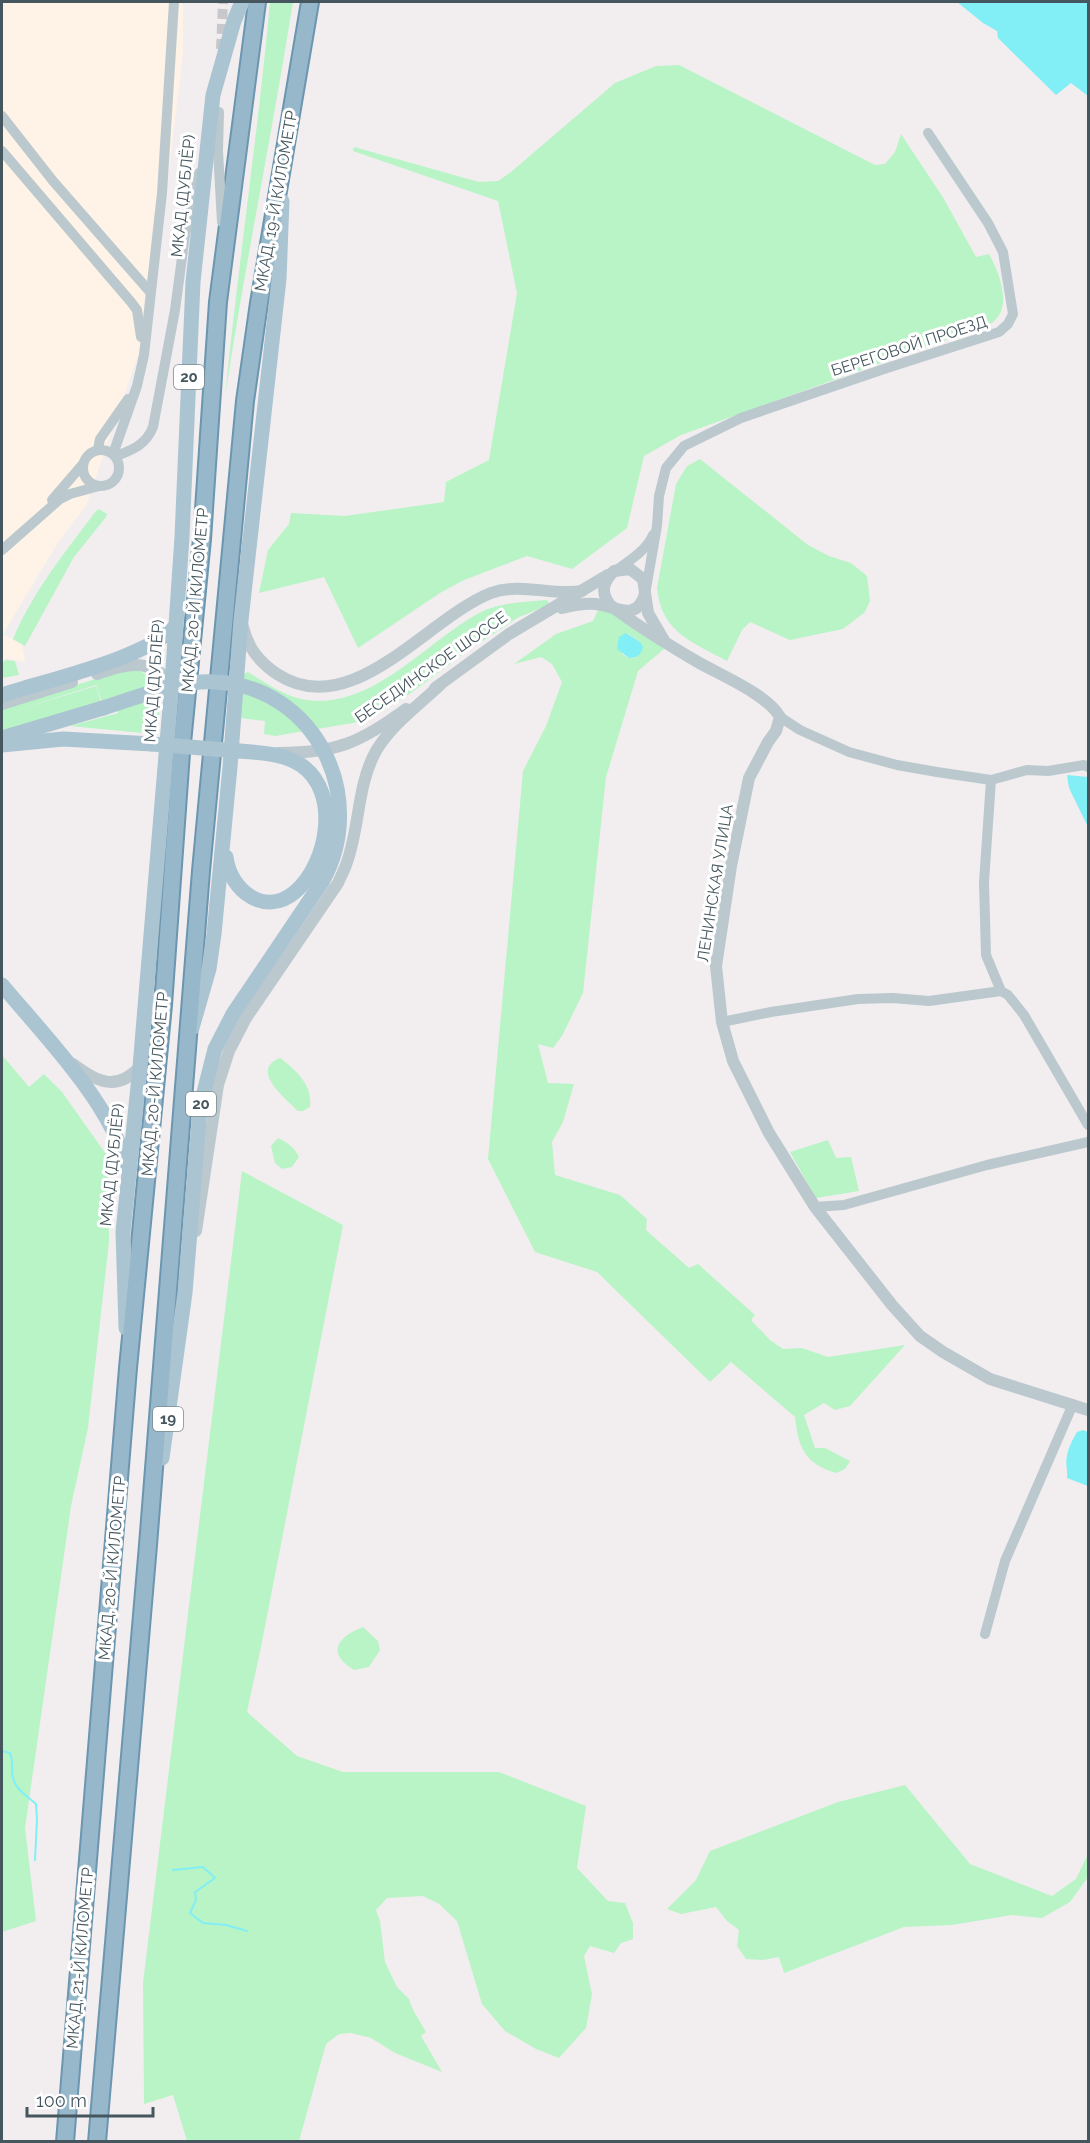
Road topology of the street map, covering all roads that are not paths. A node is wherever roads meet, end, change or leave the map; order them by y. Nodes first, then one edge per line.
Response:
1 (174, 2) edge
2 (242, 2) edge
3 (257, 2) edge
4 (310, 2) edge
5 (219, 112) dead end
6 (2, 116) edge
7 (208, 129) junction
8 (928, 133) dead end
9 (2, 151) edge
10 (284, 153) junction
11 (224, 254) junction
12 (150, 292) junction
13 (144, 355) junction
14 (137, 386) junction
15 (245, 402) joint
16 (98, 449) junction
17 (115, 455) junction
18 (83, 464) junction
19 (99, 486) junction
20 (657, 526) junction
21 (2, 543) edge
22 (2, 550) edge
23 (614, 571) junction
24 (646, 590) junction
25 (582, 591) junction
26 (614, 608) junction
27 (536, 618) junction
28 (241, 620) junction
29 (176, 626) junction
30 (665, 642) junction
31 (172, 683) junction
32 (440, 685) junction
33 (2, 695) edge
34 (2, 704) edge
35 (780, 717) junction
36 (2, 738) edge
37 (25, 743) junction
38 (2, 745) edge
39 (2, 750) edge
40 (268, 753) junction
41 (1089, 767) edge
42 (996, 778) junction
43 (223, 839) junction
44 (2, 986) edge
45 (1001, 991) junction
46 (722, 1022) junction
47 (189, 1038) junction
48 (64, 1058) junction
49 (140, 1068) junction
50 (1089, 1125) edge
51 (1089, 1142) edge
52 (128, 1172) junction
53 (815, 1207) junction
54 (185, 1293) junction
55 (128, 1368) junction
56 (1073, 1404) junction
57 (1089, 1410) edge
58 (148, 1545) junction
59 (986, 1634) dead end
60 (95, 1774) joint
61 (128, 1777) joint
62 (65, 2142) edge
63 (98, 2142) edge

1 - 12 street
2 - 7 main road, МКАД (ДУБЛЁР) / 20
3 - 11 highway
4 - 10 highway, МКАД, 19-Й КИЛОМЕТР
5 - 11 street
6 - 12 street
7 - 17 street
7 - 29 main road, МКАД (ДУБЛЁР) / 20
8 - 20 street, БЕРЕГОВОЙ ПРОЕЗД
9 - 13 street
10 - 15 highway, МКАД, 19-Й КИЛОМЕТР
10 - 28 main road
11 - 55 highway, МКАД, 20-Й КИЛОМЕТР
12 - 13 street
13 - 14 street
14 - 16 street
14 - 17 street
15 - 47 highway, МКАД, 20-Й КИЛОМЕТР
16 - 17 street
16 - 18 street
17 - 19 street
18 - 19 street
18 - 21 street
19 - 22 street
20 - 23 street
20 - 24 street
23 - 24 street
23 - 25 street, БЕСЕДИНСКОЕ ШОССЕ
23 - 26 street
24 - 26 street
24 - 30 street
25 - 27 street, БЕСЕДИНСКОЕ ШОССЕ
25 - 28 street
26 - 27 street, БЕСЕДИНСКОЕ ШОССЕ
26 - 30 street
27 - 32 street, БЕСЕДИНСКОЕ ШОССЕ
28 - 43 main road
29 - 31 main road, МКАД (ДУБЛЁР)
29 - 33 main road
30 - 35 street
31 - 34 street
31 - 49 main road, МКАД (ДУБЛЁР)
32 - 40 street, БЕСЕДИНСКОЕ ШОССЕ
32 - 54 street, 19
35 - 42 street
35 - 46 street, ЛЕНИНСКАЯ УЛИЦА
36 - 54 main road, 20, bridge
37 - 38 main road, БЕСЕДИНСКОЕ ШОССЕ
37 - 39 main road, БЕСЕДИНСКОЕ ШОССЕ
37 - 40 main road, БЕСЕДИНСКОЕ ШОССЕ, bridge
40 - 43 main road
41 - 42 street
42 - 45 street
43 - 47 main road
44 - 48 main road
45 - 46 street
45 - 50 street
46 - 53 street, ЛЕНИНСКАЯ УЛИЦА
47 - 58 highway, МКАД, 20-Й КИЛОМЕТР
48 - 49 street
48 - 52 main road
49 - 52 main road, МКАД (ДУБЛЁР)
51 - 53 street
52 - 55 main road, МКАД (ДУБЛЁР)
53 - 56 street, ЛЕНИНСКАЯ УЛИЦА
54 - 58 main road, 19
55 - 60 highway, МКАД, 20-Й КИЛОМЕТР
56 - 57 street, ЛЕНИНСКАЯ УЛИЦА
56 - 59 street
58 - 61 highway, МКАД, 20-Й КИЛОМЕТР
60 - 62 highway, МКАД, 21-Й КИЛОМЕТР
61 - 63 highway, МКАД, 21-Й КИЛОМЕТР

